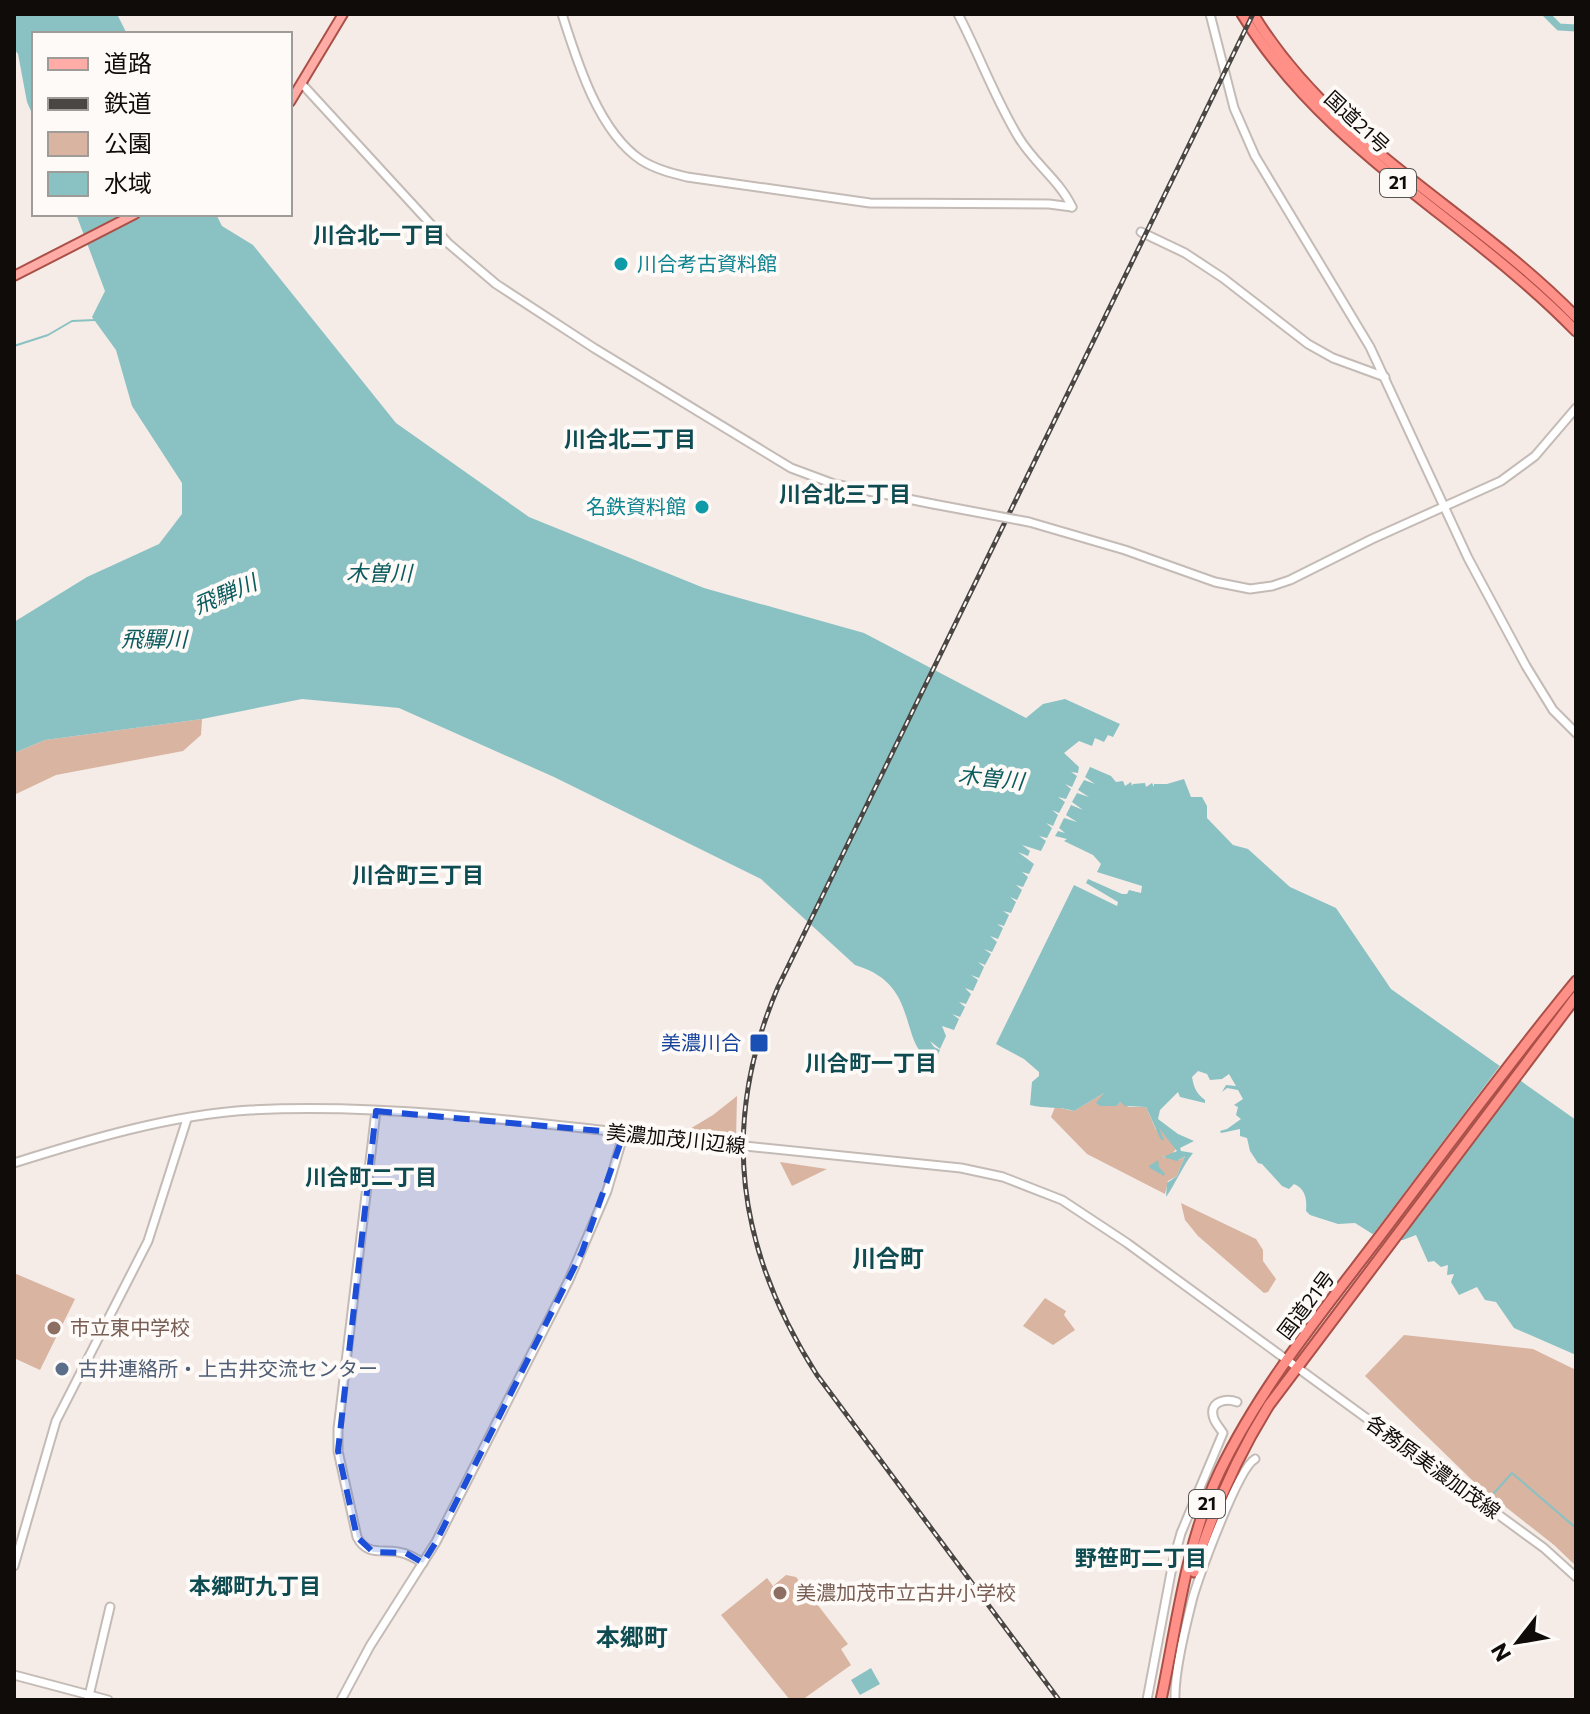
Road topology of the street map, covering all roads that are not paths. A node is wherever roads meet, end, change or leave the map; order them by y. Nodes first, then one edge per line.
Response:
1 (343, 14) edge
2 (562, 14) edge
3 (958, 14) edge
4 (1210, 14) edge
5 (1242, 14) edge
6 (1253, 14) edge
7 (302, 84) junction
8 (292, 99) edge
9 (131, 216) edge
10 (1141, 232) dead end
11 (14, 276) edge
12 (1576, 317) edge
13 (1576, 331) edge
14 (1385, 377) junction
15 (1576, 408) edge
16 (1444, 508) junction
17 (1576, 733) edge
18 (1576, 981) edge
19 (1576, 997) edge
20 (376, 1111) junction
21 (187, 1119) junction
22 (624, 1133) junction
23 (14, 1163) edge
24 (1292, 1363) junction
25 (1237, 1402) dead end
26 (1255, 1459) dead end
27 (423, 1563) junction
28 (14, 1566) edge
29 (1576, 1577) edge
30 (110, 1607) dead end
31 (14, 1675) edge
32 (90, 1697) edge
33 (108, 1700) edge
34 (341, 1700) edge
35 (1147, 1700) edge
36 (1163, 1700) edge
37 (1175, 1700) edge

1 - 7 main road
2 - 3 street
4 - 14 street
5 - 13 highway, 国道21号 / 21
6 - 12 highway, 国道21号 / 21
7 - 8 main road
7 - 16 street, bridge
9 - 11 main road
10 - 14 street
14 - 16 street
15 - 16 street
16 - 17 street
18 - 24 highway, 国道21号 / 21
19 - 24 highway, 国道21号 / 21
20 - 21 street, 美濃加茂川辺線
20 - 22 street, 美濃加茂川辺線
20 - 27 street
21 - 23 street, 美濃加茂川辺線
21 - 28 street
22 - 24 street, 美濃加茂川辺線
22 - 27 street
24 - 29 street, 各務原美濃加茂線
24 - 36 highway, 国道21号 / 21
25 - 35 street
26 - 37 street
27 - 34 street
30 - 32 street
31 - 32 street
32 - 33 street

